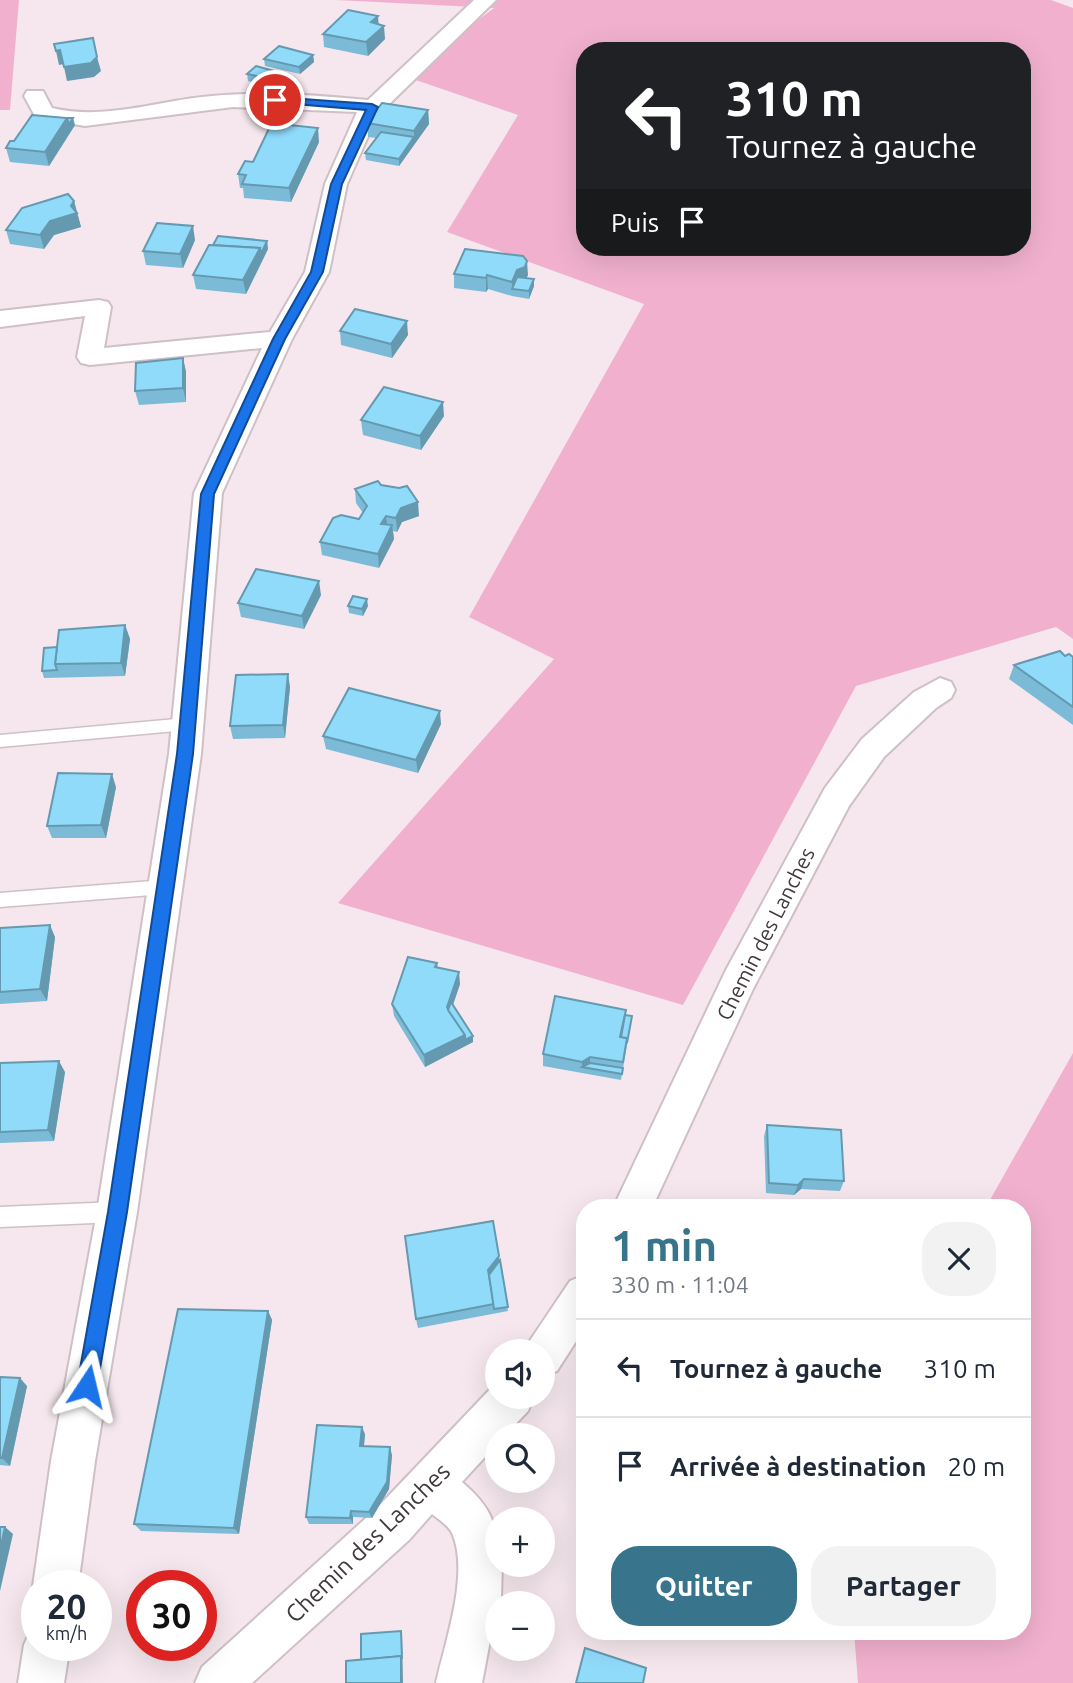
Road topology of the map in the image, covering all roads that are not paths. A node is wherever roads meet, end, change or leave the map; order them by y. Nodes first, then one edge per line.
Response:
1 (486, 0) edge
2 (36, 96) dead end
3 (372, 107) junction
4 (0, 318) edge
5 (279, 339) junction
6 (940, 690) dead end
7 (187, 724) junction
8 (0, 741) edge
9 (165, 887) junction
10 (0, 901) edge
11 (636, 1199) edge
12 (117, 1212) junction
13 (0, 1217) edge
14 (576, 1307) edge
15 (554, 1339) edge
16 (501, 1409) edge
17 (431, 1484) junction
18 (57, 1570) edge
19 (44, 1661) edge
20 (41, 1683) edge
21 (218, 1683) edge
22 (459, 1683) edge

1 - 3 street
2 - 3 street
3 - 5 street
4 - 5 street
5 - 7 street
6 - 11 street, Chemin des Lanches
7 - 8 lane
7 - 9 street
9 - 10 lane
9 - 12 street
12 - 13 lane
12 - 18 street
14 - 15 street
16 - 17 street, Chemin des Lanches
17 - 21 street, Chemin des Lanches
17 - 22 street
19 - 20 street

